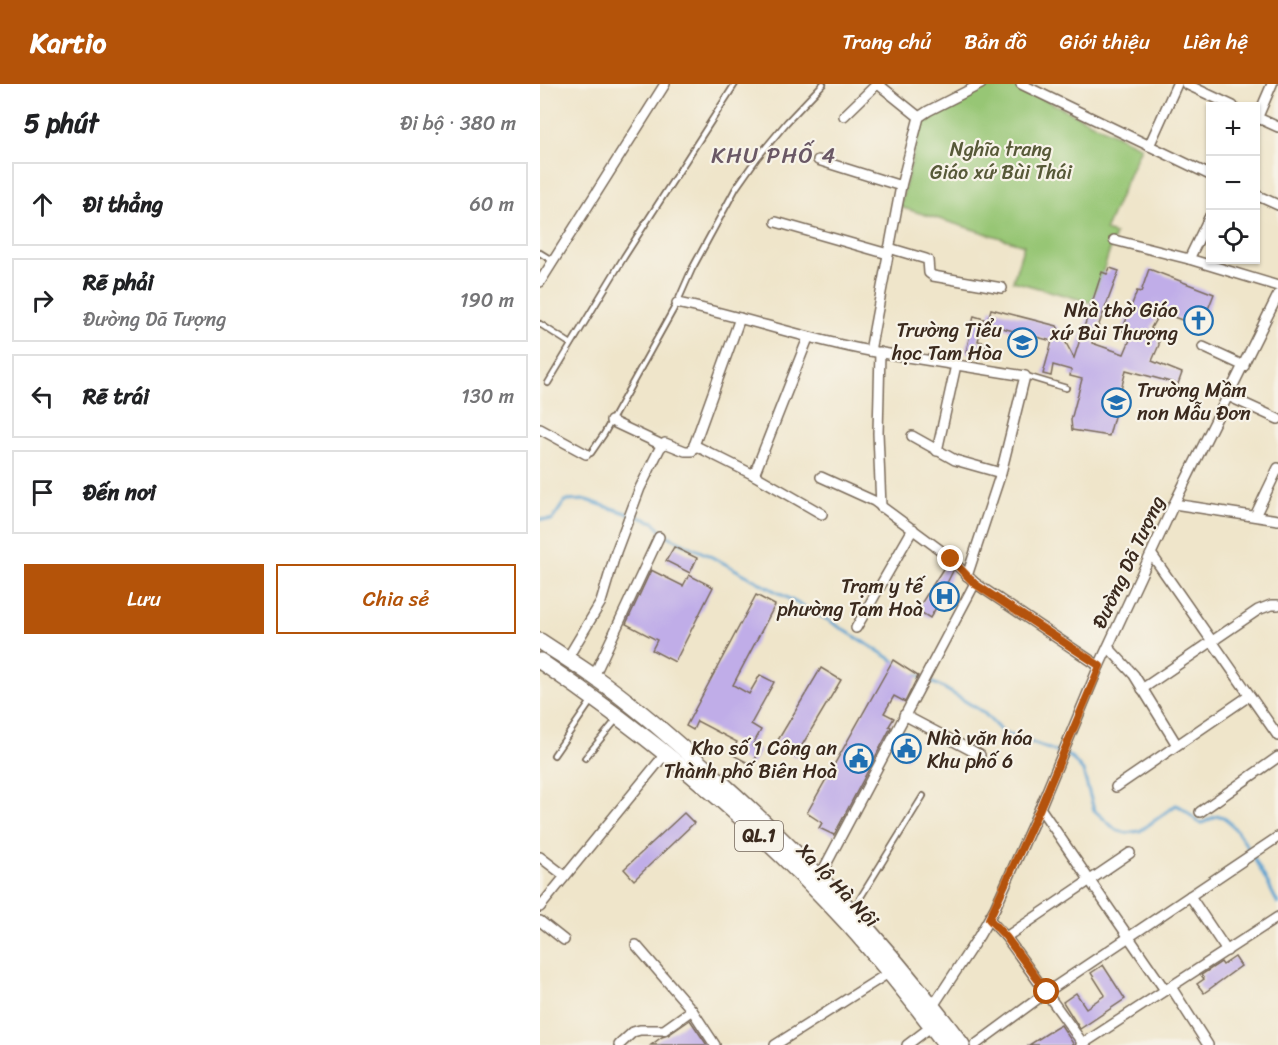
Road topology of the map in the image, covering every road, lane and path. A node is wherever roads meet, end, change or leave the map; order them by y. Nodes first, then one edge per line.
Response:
1 (665, 84) edge
2 (735, 84) edge
3 (823, 84) edge
4 (877, 84) edge
5 (981, 84) edge
6 (1021, 84) edge
7 (1177, 84) edge
8 (1186, 84) edge
9 (1272, 84) edge
10 (1224, 102) edge
11 (1260, 110) edge
12 (844, 116) dead end
13 (919, 117) junction
14 (1260, 120) edge
15 (1278, 127) edge
16 (1149, 146) junction
17 (818, 160) dead end
18 (1206, 173) edge
19 (900, 186) junction
20 (1260, 197) edge
21 (1278, 205) edge
22 (776, 222) dead end
23 (1206, 224) edge
24 (1114, 240) dead end
25 (889, 251) junction
26 (540, 253) edge
27 (1189, 259) junction
28 (553, 261) junction
29 (540, 282) edge
30 (1278, 286) edge
31 (1002, 288) dead end
32 (1278, 295) edge
33 (677, 303) junction
34 (740, 318) junction
35 (540, 324) edge
36 (808, 338) junction
37 (571, 345) junction
38 (1203, 346) dead end
39 (875, 352) junction
40 (956, 365) junction
41 (1244, 366) junction
42 (1025, 376) junction
43 (548, 383) dead end
44 (1066, 388) dead end
45 (1228, 396) junction
46 (1278, 419) edge
47 (611, 421) junction
48 (540, 429) edge
49 (912, 436) dead end
50 (662, 445) junction
51 (694, 445) junction
52 (937, 451) junction
53 (586, 454) joint
54 (1278, 468) edge
55 (1001, 473) junction
56 (754, 476) junction
57 (821, 477) dead end
58 (1174, 504) junction
59 (881, 507) junction
60 (822, 514) dead end
61 (1255, 516) junction
62 (1278, 520) edge
63 (913, 529) junction
64 (659, 537) dead end
65 (1152, 555) junction
66 (967, 576) junction
67 (975, 584) junction
68 (1278, 605) edge
69 (856, 628) dead end
70 (540, 641) edge
71 (1212, 642) junction
72 (1108, 647) junction
73 (567, 659) junction
74 (540, 661) edge
75 (1100, 666) junction
76 (594, 676) junction
77 (1142, 689) junction
78 (1250, 696) junction
79 (594, 698) junction
80 (904, 716) junction
81 (619, 717) junction
82 (1278, 736) edge
83 (1177, 745) junction
84 (673, 750) junction
85 (554, 755) dead end
86 (980, 755) dead end
87 (1278, 757) edge
88 (585, 758) dead end
89 (1116, 787) dead end
90 (923, 796) dead end
91 (1040, 808) junction
92 (1200, 812) dead end
93 (1278, 837) edge
94 (1130, 853) dead end
95 (540, 857) edge
96 (565, 876) junction
97 (820, 876) junction
98 (1090, 879) junction
99 (1190, 896) junction
100 (541, 906) edge
101 (852, 910) junction
102 (1278, 917) edge
103 (989, 919) junction
104 (540, 921) edge
105 (1128, 936) junction
106 (1006, 937) junction
107 (564, 940) dead end
108 (636, 945) dead end
109 (1227, 951) junction
110 (890, 972) junction
111 (1168, 988) junction
112 (1047, 992) junction
113 (933, 1006) junction
114 (692, 1010) junction
115 (932, 1026) junction
116 (619, 1045) edge
117 (715, 1045) edge
118 (775, 1045) edge
119 (907, 1045) edge
120 (946, 1045) edge
121 (962, 1045) edge
122 (975, 1045) edge
123 (1083, 1045) edge
124 (1208, 1045) edge

1 - 28 street
2 - 37 lane
3 - 33 lane
4 - 12 street
4 - 13 street
5 - 13 street
6 - 16 street
7 - 16 street
8 - 10 street
9 - 11 street
13 - 19 street
14 - 15 street
16 - 18 street
17 - 19 street
19 - 25 street
20 - 21 street
22 - 25 street
23 - 27 street
24 - 27 street
25 - 31 street
25 - 39 street
26 - 28 lane
27 - 30 street
28 - 29 street
32 - 41 street, Đường Dã Tượng
33 - 34 street
33 - 47 lane
34 - 36 street
34 - 51 street
35 - 37 lane
36 - 39 street
36 - 56 street
37 - 43 lane
38 - 41 street
39 - 40 street
39 - 59 street
40 - 42 street
40 - 52 street
41 - 45 street, Đường Dã Tượng
42 - 44 lane
42 - 55 street
45 - 46 street
45 - 58 street, Đường Dã Tượng
47 - 50 street
47 - 53 lane
48 - 53 street
49 - 52 street
50 - 51 street
50 - 73 street
51 - 56 street
52 - 55 street
54 - 61 street
55 - 66 street
56 - 60 street
57 - 59 street
58 - 61 street
58 - 65 street, Đường Dã Tượng
59 - 63 street
61 - 62 street
63 - 66 street
63 - 69 street
64 - 76 street
65 - 71 street
65 - 72 street, Đường Dã Tượng
66 - 67 street
67 - 75 street
67 - 80 street
68 - 71 street
70 - 73 highway, Xa lộ Hà Nội / QL.1
71 - 77 street
71 - 78 street
72 - 75 street, Đường Dã Tượng
72 - 77 street
73 - 76 highway, Xa lộ Hà Nội / QL.1
74 - 79 highway, Xa lộ Hà Nội / QL.1
75 - 91 street, Đường Dã Tượng
76 - 84 highway, Xa lộ Hà Nội / QL.1
77 - 83 street
78 - 82 street
78 - 83 street
79 - 81 highway, Xa lộ Hà Nội / QL.1
79 - 85 lane
80 - 86 street
80 - 97 street
81 - 84 highway, Xa lộ Hà Nội / QL.1
81 - 88 lane
83 - 89 street
84 - 96 street
84 - 97 highway
84 - 110 highway, Xa lộ Hà Nội / QL.1
87 - 92 street
90 - 101 lane
91 - 98 street
91 - 103 street, Đường Dã Tượng
93 - 99 street
94 - 98 street
95 - 96 street
96 - 100 street
97 - 101 highway
98 - 105 street
98 - 106 street
99 - 105 street
99 - 109 street
101 - 113 highway
102 - 109 street
103 - 106 street
103 - 113 street, Đường Dã Tượng
104 - 107 street
105 - 111 street
105 - 112 street
106 - 112 street
108 - 114 street
109 - 111 street
110 - 115 highway, Xa lộ Hà Nội / QL.1
110 - 118 street
111 - 123 street
111 - 124 street
112 - 122 street
112 - 123 street
113 - 121 highway
114 - 116 street
114 - 117 street
115 - 119 street
115 - 120 highway, Xa lộ Hà Nội / QL.1

